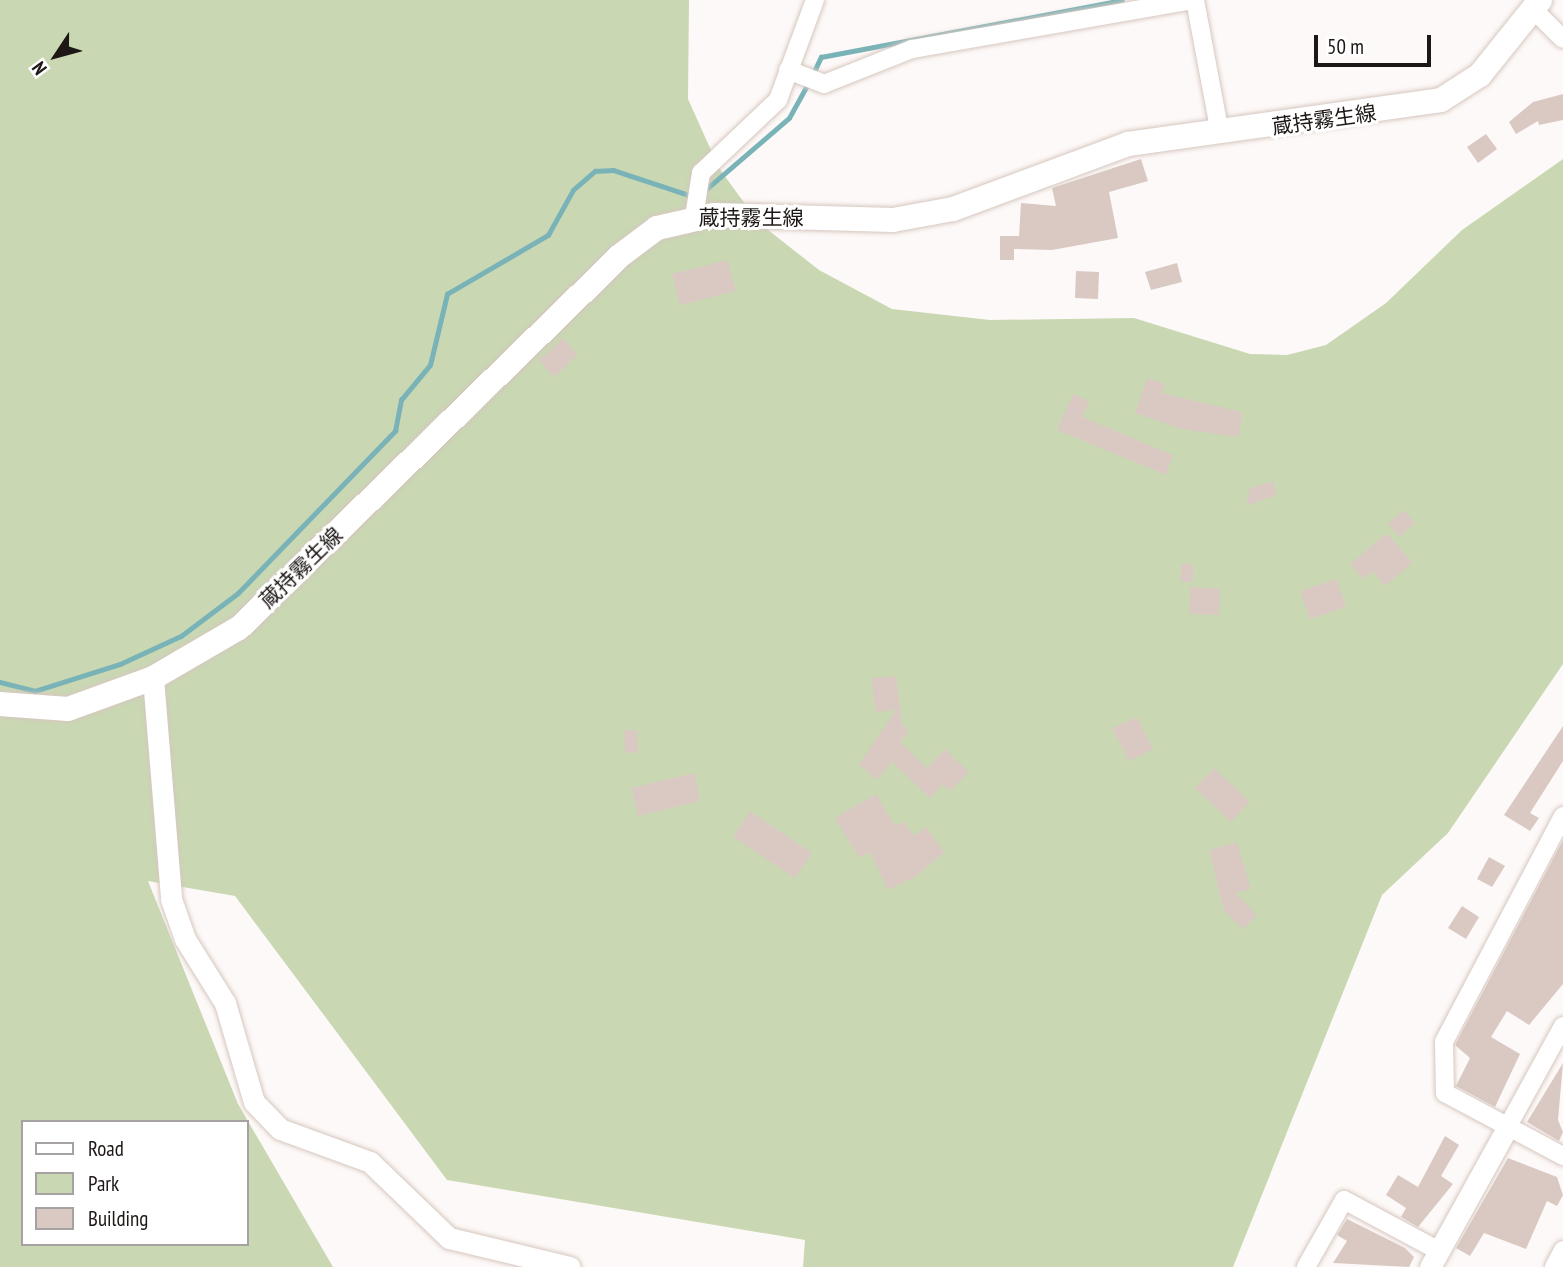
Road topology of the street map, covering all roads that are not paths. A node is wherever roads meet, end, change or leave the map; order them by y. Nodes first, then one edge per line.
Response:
1 (815, 0) edge
2 (1194, 0) edge
3 (1140, 4) edge
4 (1536, 4) edge
5 (1563, 38) edge
6 (793, 72) junction
7 (1220, 134) junction
8 (695, 212) junction
9 (153, 678) junction
10 (0, 704) edge
11 (1563, 816) edge
12 (1563, 1026) edge
13 (1508, 1126) junction
14 (1563, 1156) edge
15 (1563, 1250) edge
16 (1435, 1259) edge
17 (570, 1267) edge
18 (1306, 1267) edge
19 (1554, 1267) edge

1 - 6 street
2 - 3 street
2 - 7 street
3 - 6 street
4 - 5 street
4 - 7 main road, 蔵持霧生線
6 - 8 street
7 - 8 main road, 蔵持霧生線
8 - 9 main road, 蔵持霧生線
9 - 10 main road, 蔵持霧生線
9 - 17 street
11 - 13 street
12 - 13 street
13 - 14 street
13 - 16 street
15 - 19 street
16 - 18 street

